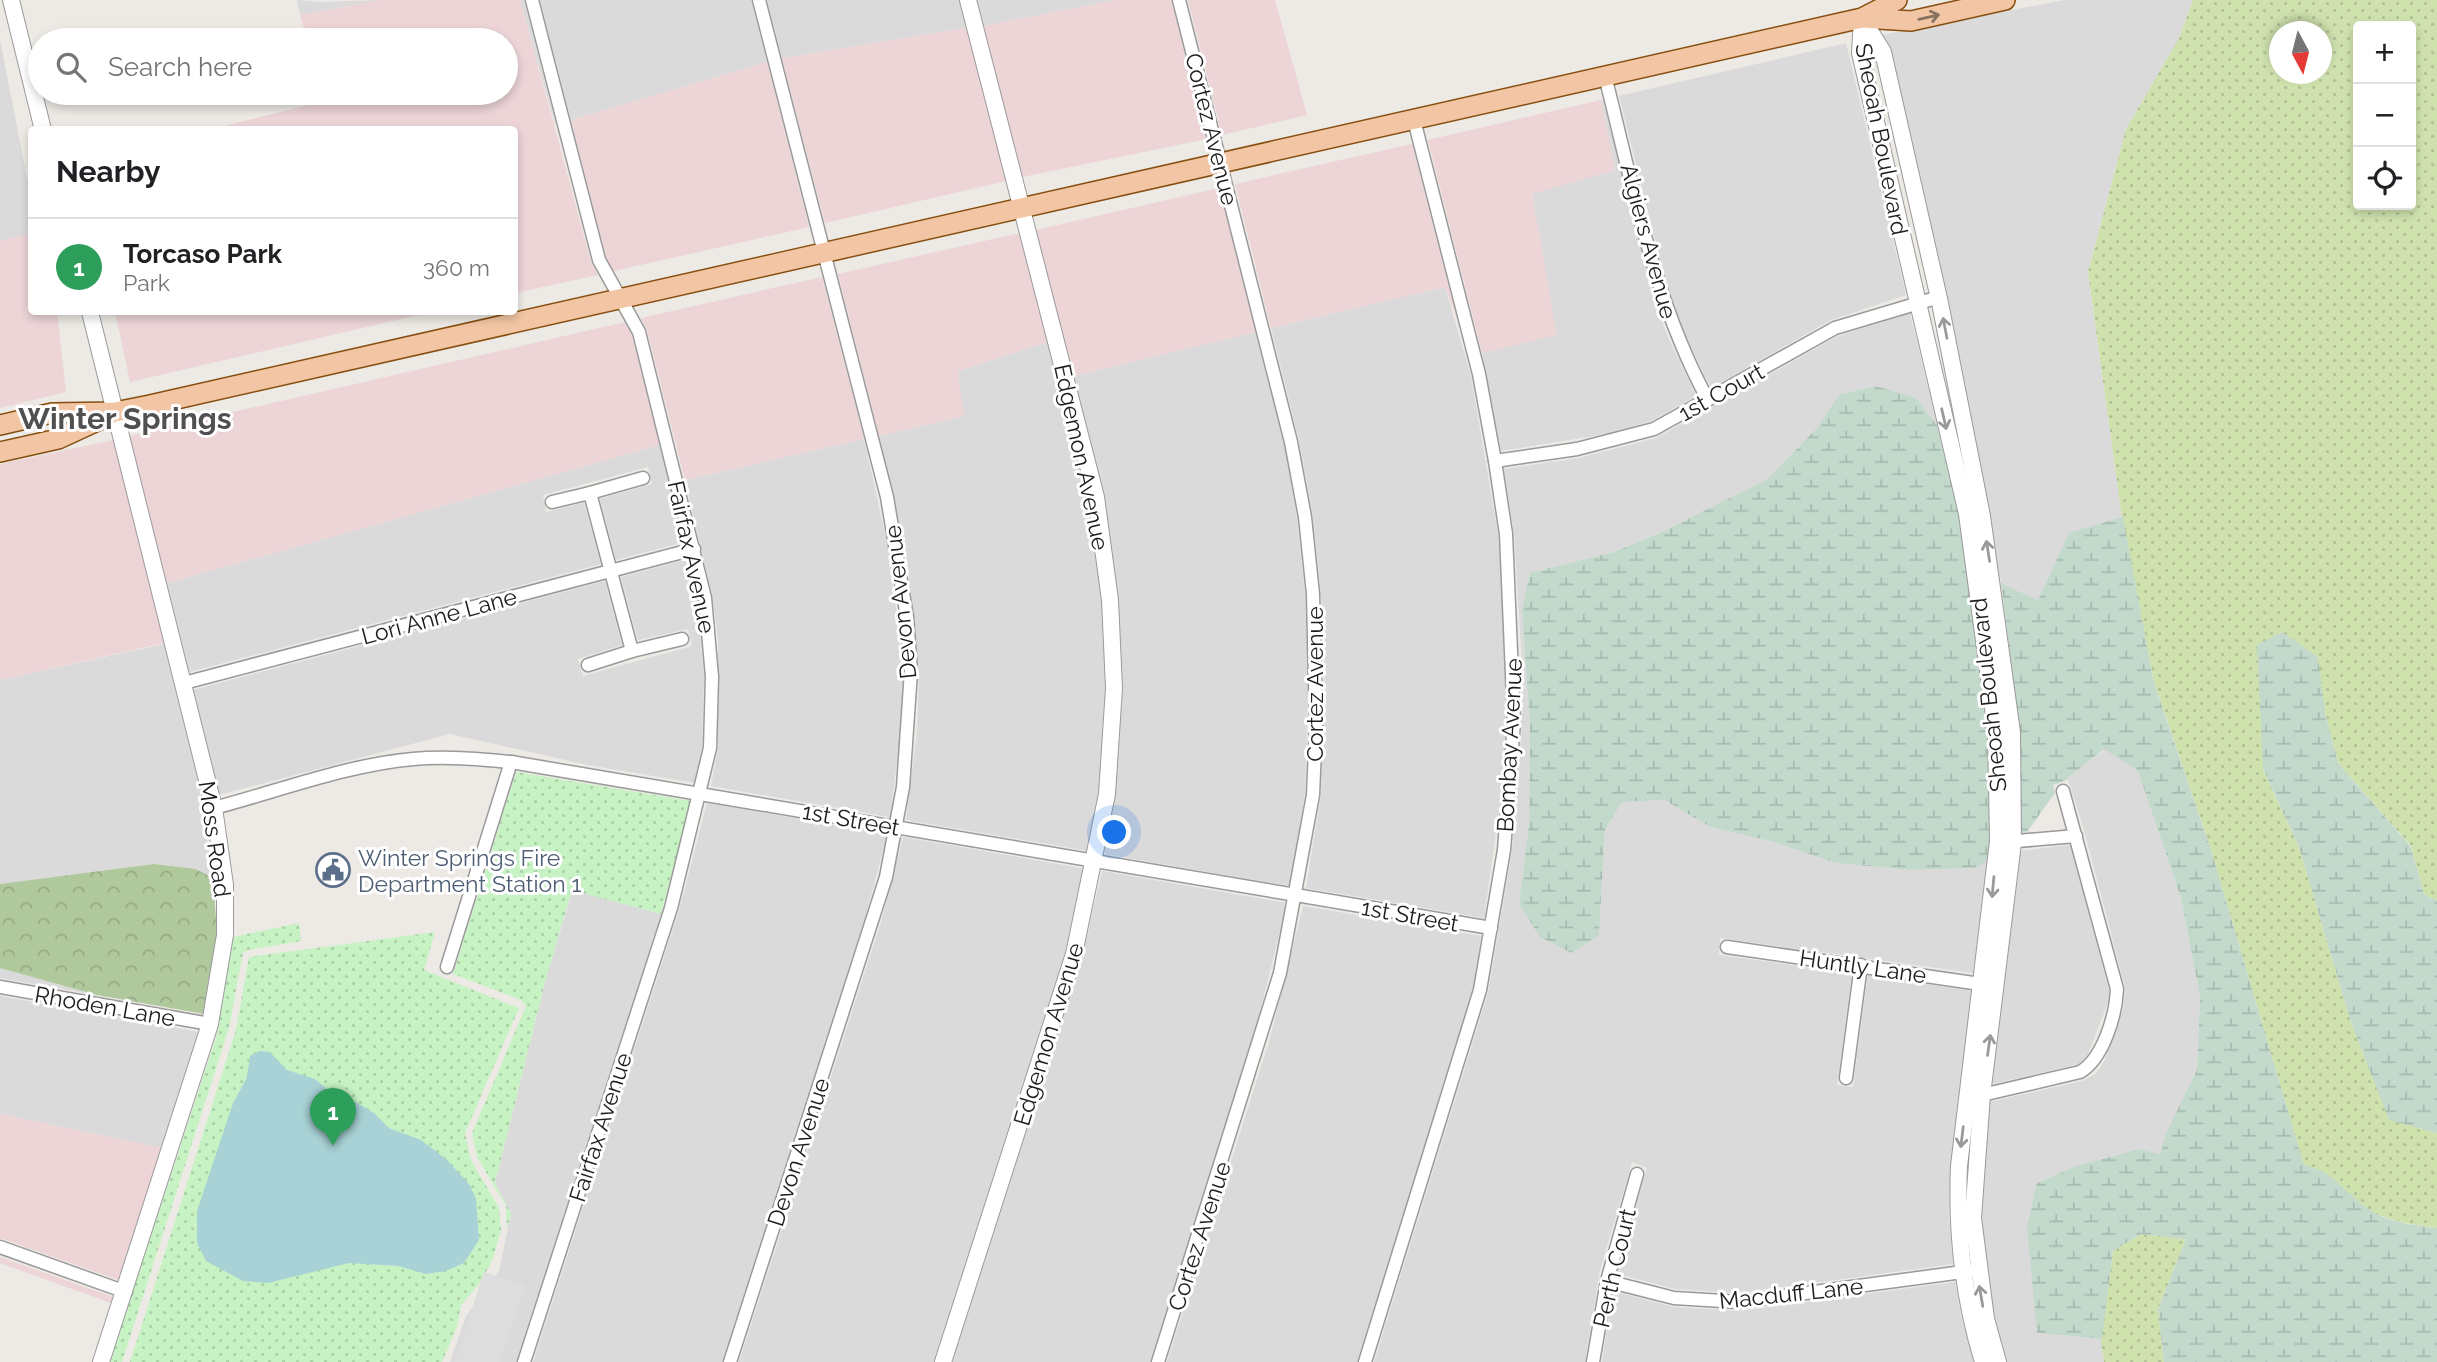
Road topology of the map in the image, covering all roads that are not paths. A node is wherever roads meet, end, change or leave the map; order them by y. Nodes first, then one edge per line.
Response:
1 (532, 0) edge
2 (759, 0) edge
3 (968, 0) edge
4 (1179, 0) edge
5 (1897, 0) edge
6 (2005, 0) edge
7 (8, 8) edge
8 (1861, 18) junction
9 (28, 76) edge
10 (1605, 76) junction
11 (37, 105) edge
12 (1414, 120) junction
13 (43, 126) edge
14 (1222, 164) junction
15 (1022, 208) junction
16 (824, 252) junction
17 (1939, 297) junction
18 (621, 299) junction
19 (1916, 302) junction
20 (91, 315) edge
21 (1708, 400) junction
22 (115, 412) junction
23 (0, 425) edge
24 (0, 452) edge
25 (1494, 461) junction
26 (643, 478) dead end
27 (590, 493) junction
28 (552, 502) dead end
29 (694, 549) junction
30 (611, 571) junction
31 (682, 639) dead end
32 (632, 651) junction
33 (588, 665) dead end
34 (184, 683) junction
35 (511, 762) junction
36 (2063, 791) dead end
37 (702, 793) junction
38 (214, 808) junction
39 (897, 827) junction
40 (2076, 836) junction
41 (2005, 842) junction
42 (1096, 861) junction
43 (1297, 896) junction
44 (1491, 928) junction
45 (1727, 947) dead end
46 (1861, 965) junction
47 (447, 967) dead end
48 (1980, 983) junction
49 (1998, 986) junction
50 (0, 987) edge
51 (210, 1024) junction
52 (1846, 1078) dead end
53 (1982, 1095) junction
54 (1637, 1174) dead end
55 (0, 1247) edge
56 (1969, 1271) junction
57 (1607, 1281) junction
58 (126, 1292) junction
59 (101, 1362) edge
60 (524, 1362) edge
61 (730, 1362) edge
62 (943, 1362) edge
63 (1158, 1362) edge
64 (1365, 1362) edge
65 (1593, 1362) edge
66 (1983, 1362) edge
67 (1998, 1362) edge

1 - 18 street, Fairfax Avenue
2 - 16 street, Devon Avenue
3 - 15 street, Edgemon Avenue
4 - 14 street, Cortez Avenue
5 - 8 main road
8 -> 6 main road
7 - 9 street
8 - 10 main road
8 - 17 street, Sheoah Boulevard
8 - 19 street, Sheoah Boulevard
10 - 12 main road
10 - 21 street, Algiers Avenue
11 - 13 street
12 - 14 main road
12 - 25 street, Bombay Avenue
14 - 15 main road
14 - 43 street, Cortez Avenue
15 - 16 main road
15 - 42 street, Edgemon Avenue
16 - 18 main road
16 - 39 street, Devon Avenue
17 - 19 street, 1st Court
41 -> 17 street, Sheoah Boulevard
18 - 22 main road
18 - 29 street, Fairfax Avenue
19 - 21 street, 1st Court
19 -> 41 street, Sheoah Boulevard
20 - 22 street, Moss Road
21 - 25 street, 1st Court
22 - 23 main road
22 - 24 main road
22 - 34 street, Moss Road
25 - 44 street, Bombay Avenue
26 - 27 street
27 - 28 street
27 - 30 street
29 - 30 street, Lori Anne Lane
29 - 37 street, Fairfax Avenue
30 - 32 street
30 - 34 street, Lori Anne Lane
31 - 32 street
32 - 33 street
34 - 38 street, Moss Road
35 - 37 street, 1st Street
35 - 38 street, 1st Street
35 - 47 street
36 - 40 street
37 - 39 street, 1st Street
37 - 60 street, Fairfax Avenue
38 - 51 street, Moss Road
39 - 42 street, 1st Street
39 - 61 street, Devon Avenue
40 - 41 street
40 - 53 street
41 -> 48 street, Sheoah Boulevard
41 - 49 street, Sheoah Boulevard
42 - 43 street, 1st Street
42 - 62 street, Edgemon Avenue
43 - 44 street, 1st Street
43 - 63 street, Cortez Avenue
44 - 64 street, Bombay Avenue
45 - 46 street, Huntly Lane
46 - 48 street, Huntly Lane
46 - 52 street
48 - 49 street, Huntly Lane
48 -> 56 street, Sheoah Boulevard
53 -> 49 street, Sheoah Boulevard
50 - 51 street, Rhoden Lane
51 - 58 street, Moss Road
53 - 56 street, Sheoah Boulevard
54 - 57 street, Perth Court
55 - 58 street
56 - 57 street, Macduff Lane
56 - 66 street, Sheoah Boulevard
67 -> 56 street, Sheoah Boulevard
57 - 65 street, Perth Court
58 - 59 street, Moss Road

